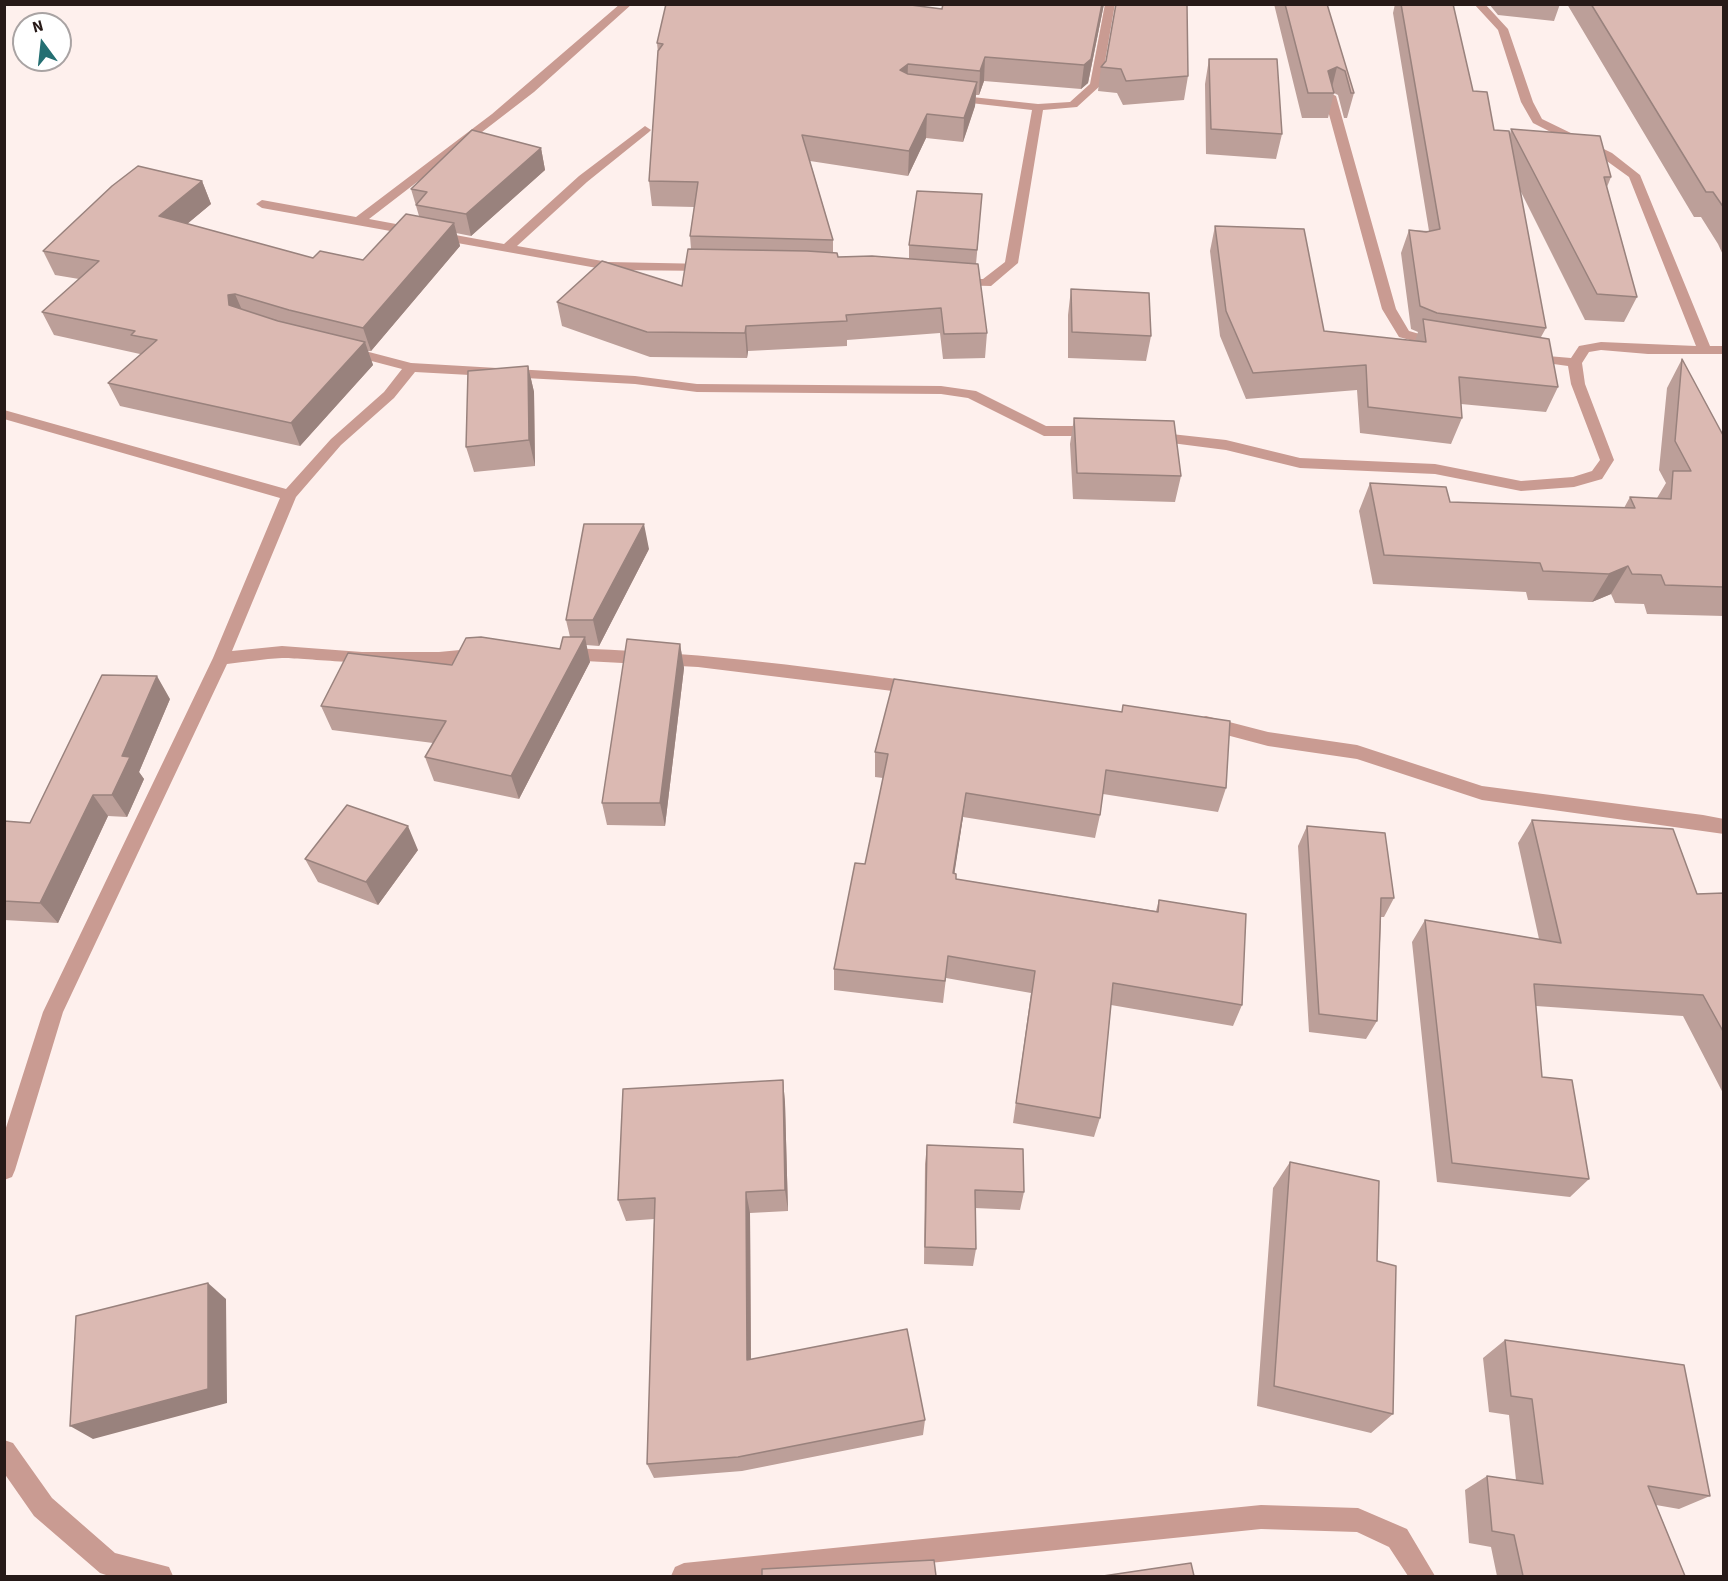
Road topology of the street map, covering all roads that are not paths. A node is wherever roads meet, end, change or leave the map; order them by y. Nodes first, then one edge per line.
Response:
1 (627, 4) edge
2 (1110, 4) edge
3 (1479, 4) edge
4 (1330, 96) edge
5 (943, 97) edge
6 (1038, 107) junction
7 (645, 130) dead end
8 (262, 204) dead end
9 (360, 221) junction
10 (507, 248) junction
11 (722, 269) edge
12 (937, 281) edge
13 (328, 345) edge
14 (1449, 346) edge
15 (1704, 348) junction
16 (1724, 350) edge
17 (1518, 355) edge
18 (1575, 363) junction
19 (411, 367) junction
20 (4, 414) edge
21 (1109, 431) edge
22 (1133, 434) edge
23 (289, 495) junction
24 (494, 653) edge
25 (551, 653) edge
26 (220, 658) junction
27 (935, 690) edge
28 (1185, 719) edge
29 (1724, 827) edge
30 (4, 1170) edge
31 (4, 1452) edge
32 (160, 1576) edge
33 (684, 1576) edge
34 (1422, 1576) edge

1 - 9 street
2 - 6 street
3 - 15 street
4 - 14 street
5 - 6 street
6 - 12 street
7 - 10 street
8 - 9 street
9 - 10 street
10 - 11 street
13 - 19 street
15 - 16 street
15 - 18 street
17 - 18 street
18 - 22 street
19 - 21 street
19 - 23 street
20 - 23 street
23 - 26 street
24 - 26 street
25 - 27 street
26 - 30 street
28 - 29 street
31 - 32 street
33 - 34 street

